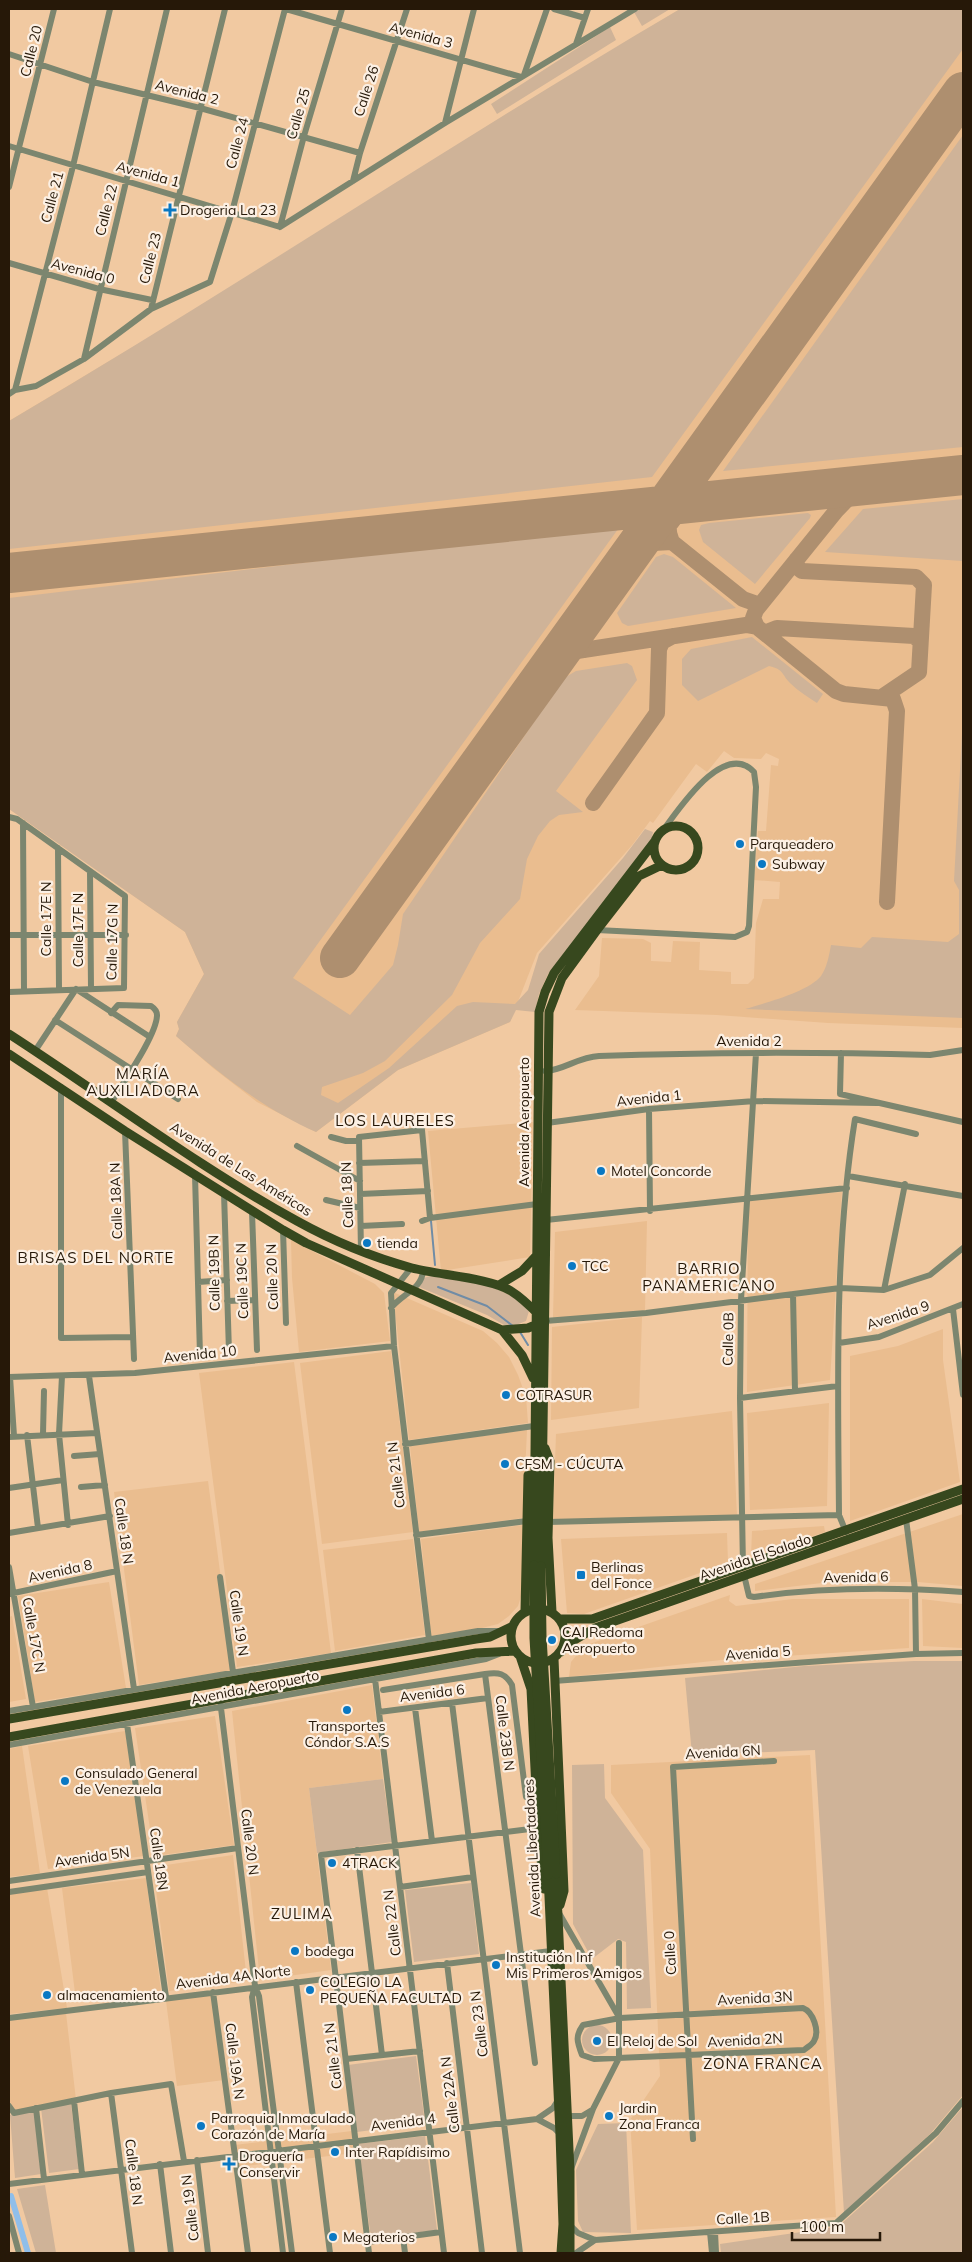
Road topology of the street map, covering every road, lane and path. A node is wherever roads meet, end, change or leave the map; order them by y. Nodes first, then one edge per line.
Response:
1 (54, 9) edge
2 (110, 9) edge
3 (167, 9) edge
4 (225, 9) edge
5 (286, 9) edge
6 (342, 9) edge
7 (406, 9) edge
8 (474, 9) edge
9 (547, 9) edge
10 (554, 9) edge
11 (588, 9) edge
12 (635, 9) edge
13 (585, 18) junction
14 (338, 24) junction
15 (395, 42) junction
16 (576, 44) junction
17 (9, 54) edge
18 (460, 59) junction
19 (40, 64) junction
20 (522, 76) junction
21 (93, 82) junction
22 (146, 95) junction
23 (200, 108) junction
24 (256, 123) junction
25 (445, 123) junction
26 (304, 136) junction
27 (9, 146) edge
28 (19, 150) junction
29 (360, 153) junction
30 (73, 166) junction
31 (353, 181) junction
32 (126, 182) junction
33 (9, 186) edge
34 (179, 196) junction
35 (232, 212) junction
36 (280, 227) junction
37 (9, 263) edge
38 (45, 274) junction
39 (99, 289) junction
40 (152, 300) junction
41 (151, 309) junction
42 (84, 359) junction
43 (12, 392) edge
44 (9, 817) edge
45 (23, 823) junction
46 (664, 830) junction
47 (655, 841) junction
48 (58, 848) junction
49 (662, 865) junction
50 (90, 870) junction
51 (597, 930) junction
52 (25, 934) junction
53 (9, 935) edge
54 (58, 935) junction
55 (91, 935) junction
56 (126, 935) junction
57 (76, 989) junction
58 (91, 989) junction
59 (59, 990) junction
60 (24, 991) junction
61 (9, 993) edge
62 (111, 1013) junction
63 (55, 1020) junction
64 (9, 1034) edge
65 (150, 1037) junction
66 (963, 1050) edge
67 (35, 1051) junction
68 (756, 1053) junction
69 (841, 1053) junction
70 (9, 1054) edge
71 (131, 1069) junction
72 (538, 1071) junction
73 (548, 1071) junction
74 (62, 1087) junction
75 (178, 1099) dead end
76 (755, 1101) junction
77 (111, 1103) junction
78 (877, 1103) junction
79 (649, 1109) junction
80 (963, 1122) edge
81 (547, 1123) junction
82 (126, 1131) junction
83 (916, 1134) dead end
84 (331, 1137) dead end
85 (359, 1139) junction
86 (297, 1146) dead end
87 (425, 1162) junction
88 (359, 1163) junction
89 (195, 1175) junction
90 (848, 1176) junction
91 (360, 1181) junction
92 (904, 1184) junction
93 (847, 1188) junction
94 (428, 1191) junction
95 (224, 1193) junction
96 (360, 1194) junction
97 (963, 1196) edge
98 (748, 1199) junction
99 (326, 1200) dead end
100 (537, 1204) junction
101 (360, 1208) junction
102 (650, 1210) junction
103 (252, 1212) junction
104 (430, 1218) junction
105 (546, 1220) junction
106 (422, 1221) dead end
107 (402, 1224) dead end
108 (361, 1226) junction
109 (282, 1230) junction
110 (963, 1248) edge
111 (362, 1252) junction
112 (536, 1256) junction
113 (411, 1268) junction
114 (423, 1271) junction
115 (227, 1280) junction
116 (198, 1282) junction
117 (398, 1284) junction
118 (499, 1285) junction
119 (840, 1288) junction
120 (413, 1290) junction
121 (884, 1290) junction
122 (793, 1294) junction
123 (256, 1300) junction
124 (741, 1300) junction
125 (227, 1301) junction
126 (963, 1304) edge
127 (391, 1308) junction
128 (953, 1309) junction
129 (536, 1312) junction
130 (545, 1321) junction
131 (286, 1323) dead end
132 (532, 1326) junction
133 (506, 1330) junction
134 (133, 1336) junction
135 (839, 1342) junction
136 (394, 1346) junction
137 (257, 1350) dead end
138 (229, 1352) dead end
139 (200, 1355) dead end
140 (134, 1359) dead end
141 (62, 1376) junction
142 (89, 1376) junction
143 (9, 1377) edge
144 (535, 1384) junction
145 (838, 1386) junction
146 (44, 1391) dead end
147 (795, 1391) junction
148 (963, 1395) edge
149 (740, 1398) junction
150 (534, 1426) junction
151 (97, 1432) junction
152 (43, 1434) junction
153 (59, 1434) junction
154 (27, 1435) junction
155 (11, 1436) edge
156 (539, 1442) junction
157 (405, 1444) junction
158 (100, 1454) junction
159 (74, 1456) dead end
160 (63, 1480) junction
161 (33, 1484) junction
162 (105, 1485) junction
163 (81, 1487) dead end
164 (9, 1488) edge
165 (963, 1489) edge
166 (963, 1499) edge
167 (110, 1516) junction
168 (840, 1516) junction
169 (742, 1517) junction
170 (906, 1519) junction
171 (526, 1521) junction
172 (548, 1522) junction
173 (68, 1525) junction
174 (38, 1528) junction
175 (846, 1532) junction
176 (9, 1533) edge
177 (416, 1536) junction
178 (9, 1567) edge
179 (117, 1571) junction
180 (744, 1571) junction
181 (220, 1577) dead end
182 (915, 1589) junction
183 (963, 1592) edge
184 (11, 1594) edge
185 (749, 1596) joint
186 (525, 1612) junction
187 (552, 1612) junction
188 (560, 1620) junction
189 (513, 1626) junction
190 (503, 1631) junction
191 (429, 1640) junction
192 (505, 1651) junction
193 (963, 1653) edge
194 (518, 1654) junction
195 (916, 1654) junction
196 (557, 1655) junction
197 (283, 1665) junction
198 (233, 1672) junction
199 (273, 1674) junction
200 (485, 1674) junction
201 (375, 1679) junction
202 (208, 1681) junction
203 (554, 1681) junction
204 (134, 1689) junction
205 (382, 1690) dead end
206 (280, 1693) junction
207 (488, 1698) junction
208 (452, 1703) junction
209 (220, 1704) junction
210 (34, 1707) junction
211 (415, 1708) junction
212 (9, 1711) edge
213 (379, 1712) junction
214 (9, 1719) edge
215 (127, 1724) junction
216 (9, 1736) edge
217 (9, 1745) edge
218 (774, 1761) dead end
219 (672, 1767) joint
220 (526, 1797) dead end
221 (538, 1828) junction
222 (505, 1832) junction
223 (468, 1837) junction
224 (432, 1841) junction
225 (395, 1846) junction
226 (238, 1848) junction
227 (357, 1850) junction
228 (147, 1862) junction
229 (148, 1872) junction
230 (552, 1874) junction
231 (474, 1877) junction
232 (9, 1881) edge
233 (400, 1887) junction
234 (9, 1892) edge
235 (557, 1910) junction
236 (549, 1915) junction
237 (619, 1943) dead end
238 (551, 1951) junction
239 (521, 1954) junction
240 (484, 1959) junction
241 (447, 1963) junction
242 (410, 1968) junction
243 (372, 1972) junction
244 (336, 1977) junction
245 (296, 1982) junction
246 (255, 1986) junction
247 (213, 1992) junction
248 (166, 1997) junction
249 (686, 2014) junction
250 (9, 2018) edge
251 (620, 2018) junction
252 (804, 2050) joint
253 (420, 2051) junction
254 (382, 2055) junction
255 (688, 2056) junction
256 (619, 2058) junction
257 (346, 2059) junction
258 (535, 2063) dead end
259 (111, 2093) junction
260 (558, 2100) junction
261 (74, 2101) junction
262 (963, 2101) edge
263 (9, 2106) edge
264 (36, 2108) junction
265 (593, 2109) junction
266 (568, 2116) junction
267 (537, 2119) junction
268 (504, 2123) junction
269 (466, 2127) junction
270 (429, 2132) junction
271 (560, 2134) junction
272 (692, 2139) dead end
273 (356, 2140) junction
274 (316, 2145) junction
275 (278, 2149) junction
276 (270, 2150) junction
277 (234, 2155) junction
278 (197, 2160) junction
279 (184, 2161) junction
280 (160, 2164) junction
281 (121, 2169) junction
282 (570, 2171) junction
283 (82, 2174) junction
284 (44, 2179) junction
285 (9, 2184) edge
286 (9, 2216) edge
287 (571, 2226) junction
288 (442, 2232) junction
289 (713, 2232) junction
290 (404, 2237) junction
291 (595, 2240) junction
292 (368, 2242) junction
293 (19, 2253) edge
294 (132, 2253) edge
295 (171, 2253) edge
296 (208, 2253) edge
297 (248, 2253) edge
298 (283, 2253) edge
299 (292, 2253) edge
300 (330, 2253) edge
301 (369, 2253) edge
302 (406, 2253) edge
303 (444, 2253) edge
304 (482, 2253) edge
305 (520, 2253) edge
306 (561, 2253) edge
307 (570, 2253) edge
308 (576, 2253) edge
309 (712, 2253) edge
310 (716, 2253) edge

1 - 19 street, Calle 20
2 - 21 street, Calle 21
3 - 22 street, Calle 22
4 - 23 street, Calle 23
5 - 14 street, Avenida 3
5 - 24 street, Calle 24
6 - 14 street, Calle 25
7 - 15 street, Calle 26
8 - 18 street
9 - 20 street
10 - 13 street
11 - 13 street
12 - 16 street
13 - 16 street
14 - 15 street, Avenida 3
14 - 26 street, Calle 25
15 - 18 street, Avenida 3
15 - 29 street, Calle 26
16 - 20 street
17 - 19 street, Avenida 2
18 - 20 street, Avenida 3
18 - 25 street
19 - 21 street, Avenida 2
19 - 28 street, Calle 20
20 - 25 street
21 - 22 street, Avenida 2
21 - 30 street, Calle 21
22 - 23 street, Avenida 2
22 - 32 street, Calle 22
23 - 24 street, Avenida 2
23 - 34 street, Calle 23
24 - 26 street, Avenida 2
24 - 35 street, Calle 24
25 - 31 street
26 - 29 street, Avenida 2
26 - 36 street, Calle 25
27 - 28 street, Avenida 1
28 - 30 street, Avenida 1
28 - 33 street, Calle 20
29 - 31 street, Calle 26
30 - 32 street, Avenida 1
30 - 38 street, Calle 21
31 - 36 street
32 - 34 street, Avenida 1
32 - 39 street, Calle 22
34 - 35 street, Avenida 1
34 - 40 street, Calle 23
35 - 36 street, Avenida 1
35 - 41 street, Calle 24
37 - 38 street, Avenida 0
38 - 39 street, Avenida 0
38 - 43 street, Calle 21
39 - 40 street, Avenida 0
39 - 42 street, Calle 22
40 - 41 street, Calle 23
41 - 42 street
42 - 43 street
44 - 45 street
45 - 48 street
45 - 52 street
46 - 47 main road
46 - 49 main road
46 - 51 street
47 - 49 main road
47 - 72 main road, Avenida Aeropuerto
48 - 50 street
48 - 54 street, Calle 17E N
49 - 51 main road, Avenida Aeropuerto
50 - 55 street, Calle 17F N
50 - 56 street, Calle 17G N
51 - 73 main road, Avenida Aeropuerto
52 - 53 street
52 - 54 street
52 - 60 street
54 - 55 street
54 - 59 street, Calle 17E N
55 - 56 street
55 - 58 street, Calle 17F N
56 - 58 street, Calle 17G N
57 - 58 street
57 - 59 street
57 - 62 street
57 - 63 street
59 - 60 street
60 - 61 street
62 - 65 street
62 - 65 street
63 - 67 street
63 - 71 street
64 - 67 main road, Avenida de Las Américas
65 - 71 street
66 - 69 street, Avenida 2
67 - 77 main road, Avenida de Las Américas
68 - 69 street, Avenida 2
68 - 73 street, Avenida 2
68 - 76 street, Calle 0B
69 - 78 street
70 - 74 main road, Avenida de Las Américas
71 - 75 street
71 - 77 street
72 - 73 street, Avenida 2
72 - 100 main road, Avenida Aeropuerto
73 - 81 main road, Avenida Aeropuerto
74 - 82 main road, Avenida de Las Américas
74 - 134 street
76 - 78 street, Avenida 1
76 - 79 street, Avenida 1
76 - 98 street, Calle 0B
77 - 111 main road, Avenida de Las Américas
78 - 80 street
79 - 81 street, Avenida 1
79 - 102 street
81 - 105 main road, Avenida Aeropuerto
82 - 89 main road, Avenida de Las Américas
82 - 134 street, Calle 18A N
83 - 90 street
84 - 85 street
85 - 87 street
85 - 88 street, Calle 18 N
86 - 91 street
87 - 88 street
87 - 94 street
88 - 91 street, Calle 18 N
89 - 95 main road, Avenida de Las Américas
89 - 116 street
90 - 92 street
90 - 93 street
91 - 96 street, Calle 18 N
92 - 97 street
92 - 121 street
93 - 98 street
93 - 119 street
94 - 96 street
94 - 104 street
95 - 103 main road, Avenida de Las Américas
95 - 115 street, Calle 19B N
96 - 101 street, Calle 18 N
98 - 102 street
98 - 124 street, Calle 0B
99 - 101 street
100 - 104 street
100 - 112 main road, Avenida Aeropuerto
101 - 108 street, Calle 18 N
102 - 105 street
103 - 109 main road, Avenida de Las Américas
103 - 123 street, Calle 19C N
104 - 106 street
105 - 130 main road, Avenida Aeropuerto
107 - 108 street
108 - 111 street, Calle 18 N
109 - 117 main road, Avenida de Las Américas
109 - 131 street, Calle 20 N
110 - 121 street
111 - 113 main road, Avenida de Las Américas
112 - 118 main road
112 - 129 main road, Avenida Aeropuerto
113 - 114 main road, Avenida de Las Américas
113 - 117 street, Calle 21 N
114 - 118 main road, Avenida de Las Américas
114 - 120 street
115 - 116 street
115 - 125 street, Calle 19B N
116 - 139 street
117 - 120 main road, Avenida de Las Américas
117 - 127 street, Calle 21 N
118 - 129 main road, Avenida de Las Américas
119 - 121 street
119 - 122 street
119 - 135 street
120 - 127 street
120 - 133 main road, Avenida de Las Américas
122 - 124 street
122 - 147 street
123 - 125 street
123 - 137 street, Calle 19C N
124 - 130 street
124 - 149 street, Calle 0B
125 - 138 street, Calle 19B N
126 - 128 street, Avenida 9
127 - 136 street, Calle 21 N
128 - 135 street, Avenida 9
128 - 148 street
129 - 130 main road, Avenida de Las Américas
129 - 132 main road, Avenida Aeropuerto
130 - 132 main road
130 - 156 main road, Avenida Aeropuerto
132 - 133 main road
132 - 144 main road, Avenida Aeropuerto
133 - 144 main road
134 - 140 street, Calle 18A N
135 - 145 street
136 - 142 street, Avenida 10
136 - 157 street, Calle 21 N
141 - 142 street, Avenida 10
141 - 143 street, Avenida 10
141 - 153 street
142 - 151 street, Calle 18 N
143 - 155 street
144 - 150 main road, Avenida Aeropuerto
145 - 147 street
145 - 168 street
146 - 152 street
147 - 149 street
149 - 169 street, Calle 0B
150 - 156 main road, Avenida Aeropuerto
150 - 157 street
151 - 153 street
151 - 158 street, Calle 18 N
152 - 153 street
152 - 154 street
153 - 160 street
154 - 155 street
154 - 161 street
156 - 171 main road
156 - 172 main road
156 - 230 main road, Avenida Libertadores, bridge
157 - 177 street, Calle 21 N
158 - 159 street
158 - 162 street, Calle 18 N
160 - 161 street
160 - 173 street
161 - 164 street
161 - 174 street
162 - 163 street
162 - 167 street, Calle 18 N
165 - 175 main road, Avenida El Salado
166 - 170 main road, Avenida El Salado
167 - 173 street
167 - 179 street, Calle 18 N
168 - 169 street
168 - 175 street
169 - 172 street
169 - 180 street, Calle 0B
170 - 180 main road, Avenida El Salado
170 - 182 street
171 - 177 street
171 - 186 main road
172 - 187 main road
173 - 174 street
174 - 176 street
175 - 180 main road, Avenida El Salado
177 - 191 street, Calle 21 N
178 - 184 street, Calle 17C N
179 - 184 street, Avenida 8
179 - 204 street, Calle 18 N
180 - 185 street, Calle 0B
180 - 188 main road, Avenida El Salado
180 - 196 main road, Avenida El Salado
181 - 198 street, Calle 19 N
182 - 183 street, Avenida 6
182 - 185 street, Avenida 6
182 - 195 street
184 - 210 street, Calle 17C N
186 - 187 main road
186 - 189 main road
187 - 188 main road
188 - 196 main road
189 - 190 main road, Avenida Aeropuerto
189 - 194 main road
190 - 191 street, Avenida Aeropuerto
190 - 199 main road, Avenida Aeropuerto
191 - 197 street, Avenida Aeropuerto
192 - 194 main road, Avenida Aeropuerto
192 - 201 street, Avenida Aeropuerto
192 - 206 main road, Avenida Aeropuerto
193 - 195 street, Avenida 5
194 - 196 main road
194 - 221 main road
195 - 203 street, Avenida 5
196 - 203 main road
197 - 198 street, Avenida Aeropuerto
197 - 199 main road
198 - 202 street, Avenida Aeropuerto
199 - 202 main road, Avenida Aeropuerto
200 - 205 street
200 - 207 street, Calle 23B N
200 - 220 street
201 - 206 street, Avenida Aeropuerto
201 - 213 street, Calle 22 N
202 - 204 street, Avenida Aeropuerto
202 - 214 main road, Avenida Aeropuerto
203 - 235 main road
204 - 210 street, Avenida Aeropuerto
206 - 209 main road, Avenida Aeropuerto
207 - 208 street, Avenida 6
207 - 222 street, Calle 23B N
208 - 211 street, Avenida 6
208 - 223 street, Calle 23 N
209 - 215 street, Avenida Aeropuerto
209 - 216 main road, Avenida Aeropuerto
209 - 226 street, Calle 20 N
210 - 212 street, Avenida Aeropuerto
211 - 213 street, Avenida 6
211 - 224 street
213 - 225 street, Calle 22 N
215 - 217 street, Avenida Aeropuerto
215 - 228 street, Calle 18N
218 - 219 street, Avenida 6N
219 - 249 street, Calle 0
221 - 222 street
221 - 236 main road
222 - 223 street
222 - 239 street, Calle 23B N
223 - 224 street
223 - 231 street, Calle 23 N
224 - 225 street
225 - 227 street
225 - 233 street, Calle 22 N
226 - 228 street, Avenida 5N
226 - 246 street, Calle 20 N
227 - 243 street
227 - 244 street, Calle 21 N
228 - 229 street, Calle 18N
228 - 232 street, Avenida 5N
229 - 234 street, Avenida 5N
229 - 248 street, Calle 18N
230 - 235 main road, Avenida Libertadores
230 - 236 main road, Avenida Libertadores
231 - 233 street
231 - 240 street, Calle 23 N
233 - 242 street, Calle 22 N
235 - 251 street
235 - 266 main road, Avenida Libertadores
236 - 238 main road, Avenida Libertadores
237 - 251 street
238 - 239 street, Avenida 4A Norte
238 - 260 main road, Avenida Libertadores
239 - 240 street, Avenida 4A Norte
239 - 258 street, Calle 23B N
240 - 241 street, Avenida 4A Norte
240 - 268 street, Calle 23 N
241 - 242 street, Avenida 4A Norte
241 - 269 street, Calle 22A N
242 - 243 street, Avenida 4A Norte
242 - 253 street, Calle 22 N
243 - 244 street, Avenida 4A Norte
243 - 254 street
244 - 245 street, Avenida 4A Norte
244 - 257 street, Calle 21 N
245 - 246 street, Avenida 4A Norte
245 - 274 street
246 - 247 street, Avenida 4A Norte
246 - 275 street, Calle 20 N
246 - 276 street, Calle 20 N
247 - 248 street, Avenida 4A Norte
247 - 277 street, Calle 19A N
248 - 250 street, Avenida 4A Norte
249 - 251 street, Avenida 3N
249 - 252 street, Avenida 3N
249 - 255 street, Calle 0
251 - 256 street
251 - 256 street, Avenida 3N
252 - 255 street, Avenida 2N
253 - 254 street
253 - 270 street, Calle 22 N
254 - 257 street
255 - 256 street, Avenida 2N
255 - 272 street, Calle 0
256 - 265 street
257 - 273 street, Calle 21 N
259 - 261 street
259 - 279 street
259 - 281 street, Calle 18 N
260 - 267 street
260 - 271 main road, Avenida Libertadores
261 - 264 street
261 - 283 street
262 - 289 street, Calle 1B
263 - 264 street
264 - 284 street
265 - 266 street
265 - 282 street
266 - 282 main road, Avenida Libertadores
267 - 268 street, Avenida 4
267 - 271 street
268 - 269 street, Avenida 4
268 - 305 street, Calle 23 N
269 - 270 street, Avenida 4
269 - 304 street, Calle 22A N
270 - 273 street, Avenida 4
270 - 288 street, Calle 22 N
271 - 306 main road, Avenida Libertadores
273 - 274 street, Avenida 4
273 - 292 street, Calle 21 N
274 - 275 street, Avenida 4
274 - 300 street
275 - 276 street, Avenida 4
275 - 299 street, Calle 20 N
276 - 277 street, Avenida 4
276 - 298 street, Calle 20 N
277 - 278 street, Avenida 4
277 - 297 street, Calle 19A N
278 - 279 street, Avenida 4
278 - 296 street, Calle 19 N
279 - 280 street, Avenida 4
280 - 281 street, Avenida 4
280 - 295 street
281 - 283 street, Avenida 4
281 - 294 street, Calle 18 N
282 - 287 main road, Avenida Libertadores
283 - 284 street, Avenida 4
284 - 285 street, Avenida 4
286 - 293 street
287 - 291 street
287 - 307 main road, Avenida Libertadores
288 - 290 street
288 - 303 street, Calle 22 N
289 - 291 street, Calle 1B
289 - 309 street
289 - 310 street
290 - 292 street
290 - 302 street
291 - 308 street
292 - 301 street, Calle 21 N

